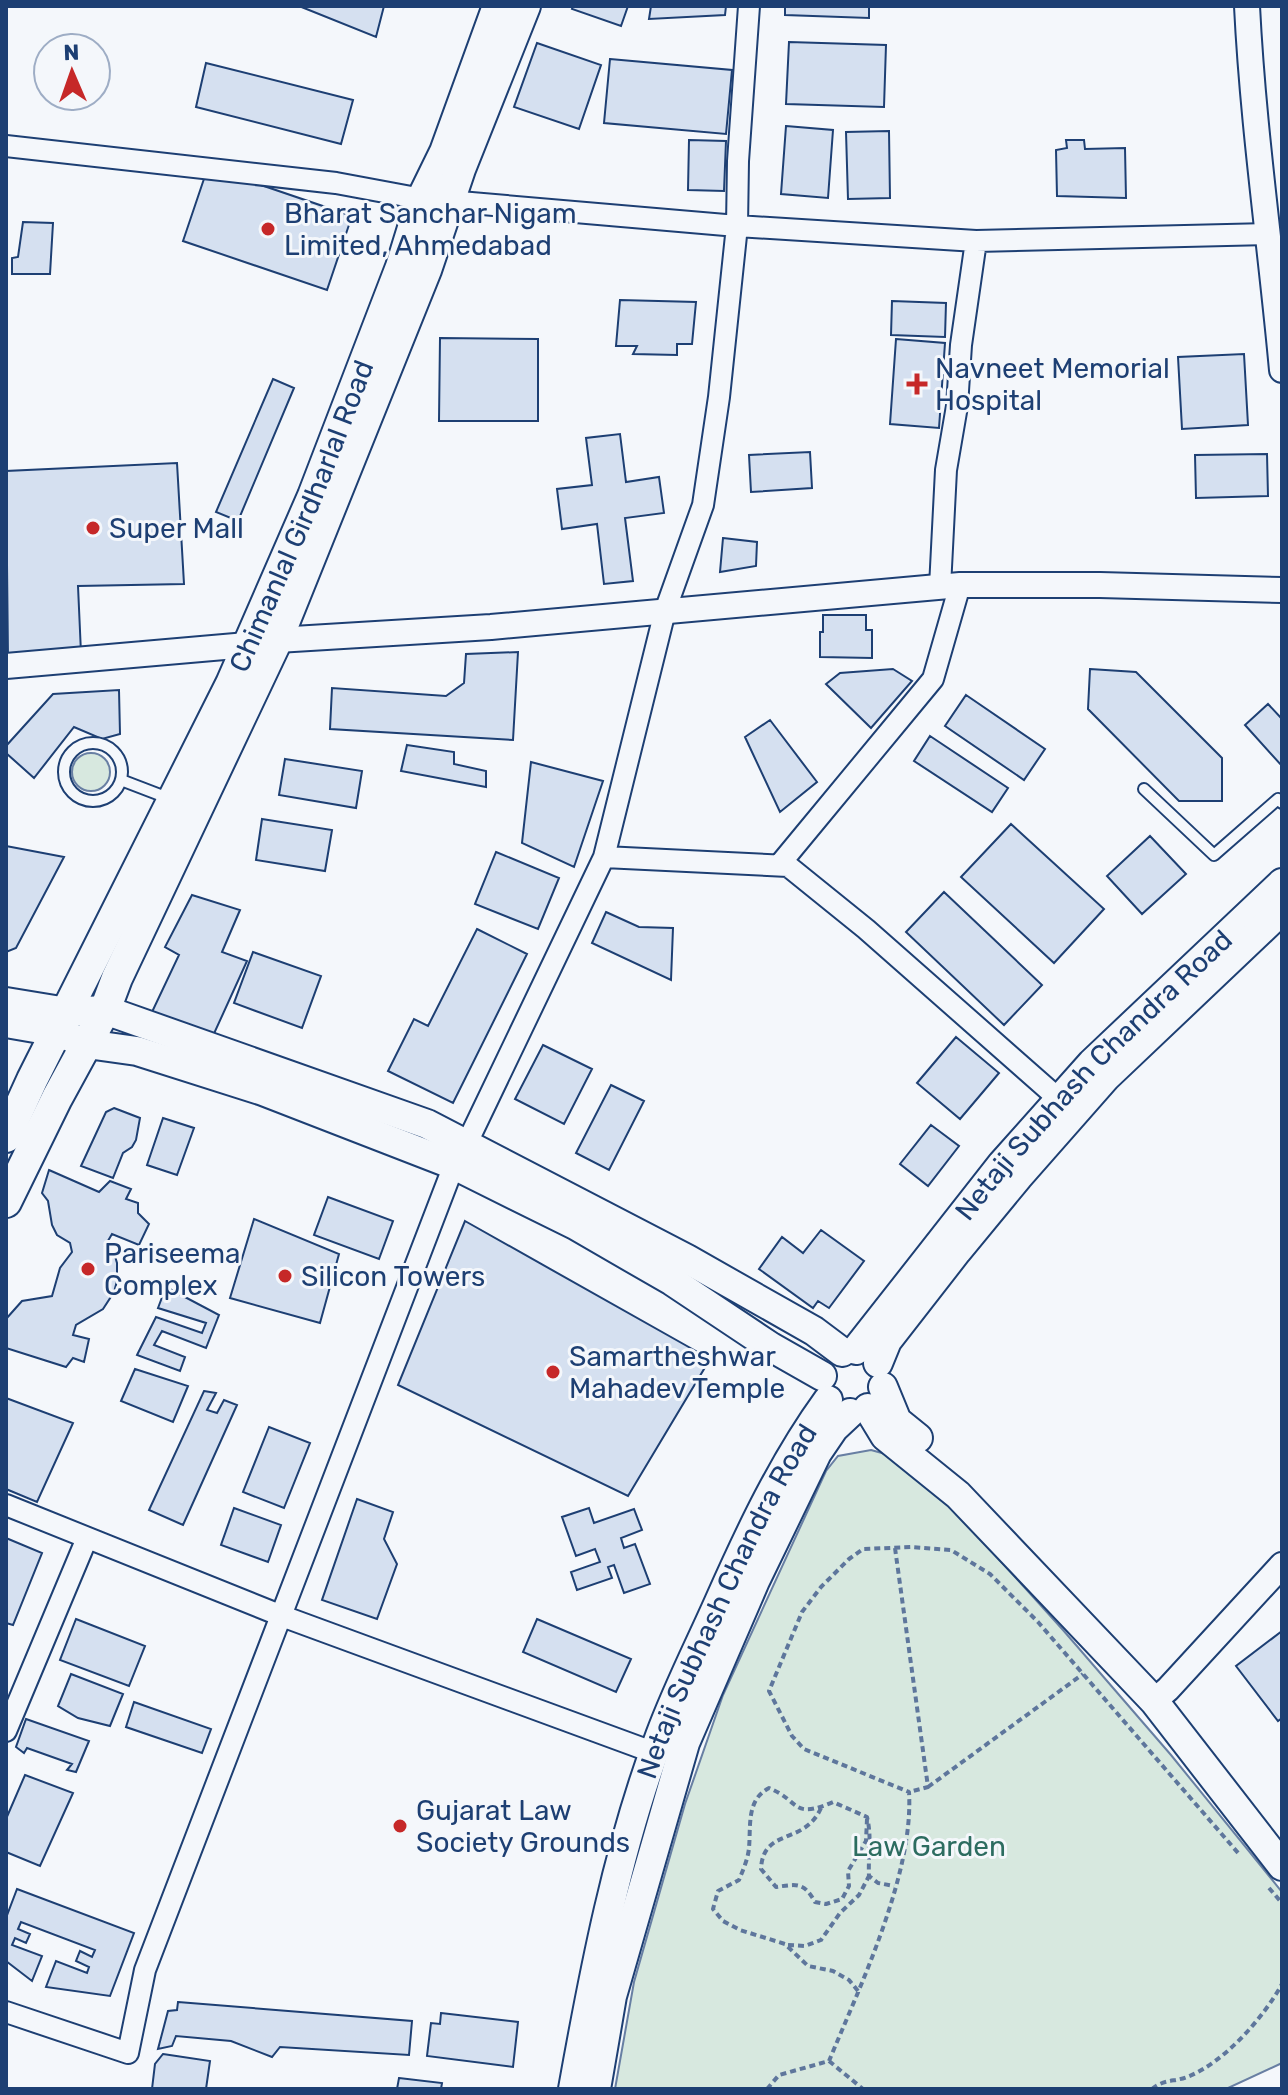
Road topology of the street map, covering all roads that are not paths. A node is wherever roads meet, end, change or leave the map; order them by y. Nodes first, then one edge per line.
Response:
1 (498, 6) edge
2 (525, 6) edge
3 (749, 6) edge
4 (1247, 6) edge
5 (6, 146) edge
6 (435, 200) junction
7 (737, 226) junction
8 (1269, 234) junction
9 (976, 241) junction
10 (1282, 370) edge
11 (950, 586) junction
12 (1282, 590) edge
13 (665, 611) junction
14 (262, 643) junction
15 (6, 666) edge
16 (121, 780) junction
17 (1144, 789) dead end
18 (174, 801) junction
19 (1282, 803) edge
20 (604, 857) junction
21 (780, 864) junction
22 (1282, 883) edge
23 (1282, 910) edge
24 (6, 1002) edge
25 (105, 1010) junction
26 (62, 1022) junction
27 (6, 1023) edge
28 (87, 1044) junction
29 (1060, 1100) junction
30 (6, 1137) edge
31 (460, 1155) junction
32 (6, 1202) edge
33 (853, 1381) junction
34 (6, 1505) edge
35 (87, 1538) junction
36 (1282, 1565) edge
37 (282, 1616) junction
38 (1161, 1695) junction
39 (6, 1731) edge
40 (655, 1753) junction
41 (1282, 1835) edge
42 (1272, 1873) edge
43 (6, 2012) edge
44 (573, 2089) edge
45 (596, 2089) edge

1 - 6 main road, Chimanlal Girdharlal Road
2 - 6 main road, Chimanlal Girdharlal Road
3 - 7 street
4 - 8 street
5 - 6 street
6 - 7 street
6 - 14 main road, Chimanlal Girdharlal Road
7 - 9 street
7 - 13 street
8 - 9 street
8 - 10 street
9 - 11 street
11 - 12 street
11 - 13 street
11 - 21 street
13 - 14 street
13 - 20 street
14 - 15 street
14 - 18 main road, Chimanlal Girdharlal Road
14 - 25 main road, Chimanlal Girdharlal Road
16 - 16 lane
16 - 18 lane
17 - 19 lane
18 - 26 main road, Chimanlal Girdharlal Road
20 - 21 street
20 - 31 street
21 - 29 street
22 - 29 main road, Netaji Subhash Chandra Road
23 - 33 main road, Netaji Subhash Chandra Road
24 - 26 main road
25 - 26 main road
25 - 28 main road, Chimanlal Girdharlal Road
25 - 31 main road
26 - 27 main road
26 - 28 main road
26 - 30 main road, Chimanlal Girdharlal Road
28 - 31 main road
28 - 32 main road
29 - 33 main road, Netaji Subhash Chandra Road
31 - 33 main road
31 - 37 street
33 - 38 main road
33 - 40 main road, Netaji Subhash Chandra Road
33 - 45 main road, Netaji Subhash Chandra Road
34 - 35 street
35 - 37 street
35 - 39 street
36 - 38 street
37 - 40 street
37 - 43 street
38 - 41 main road
38 - 42 main road
40 - 44 main road, Netaji Subhash Chandra Road

